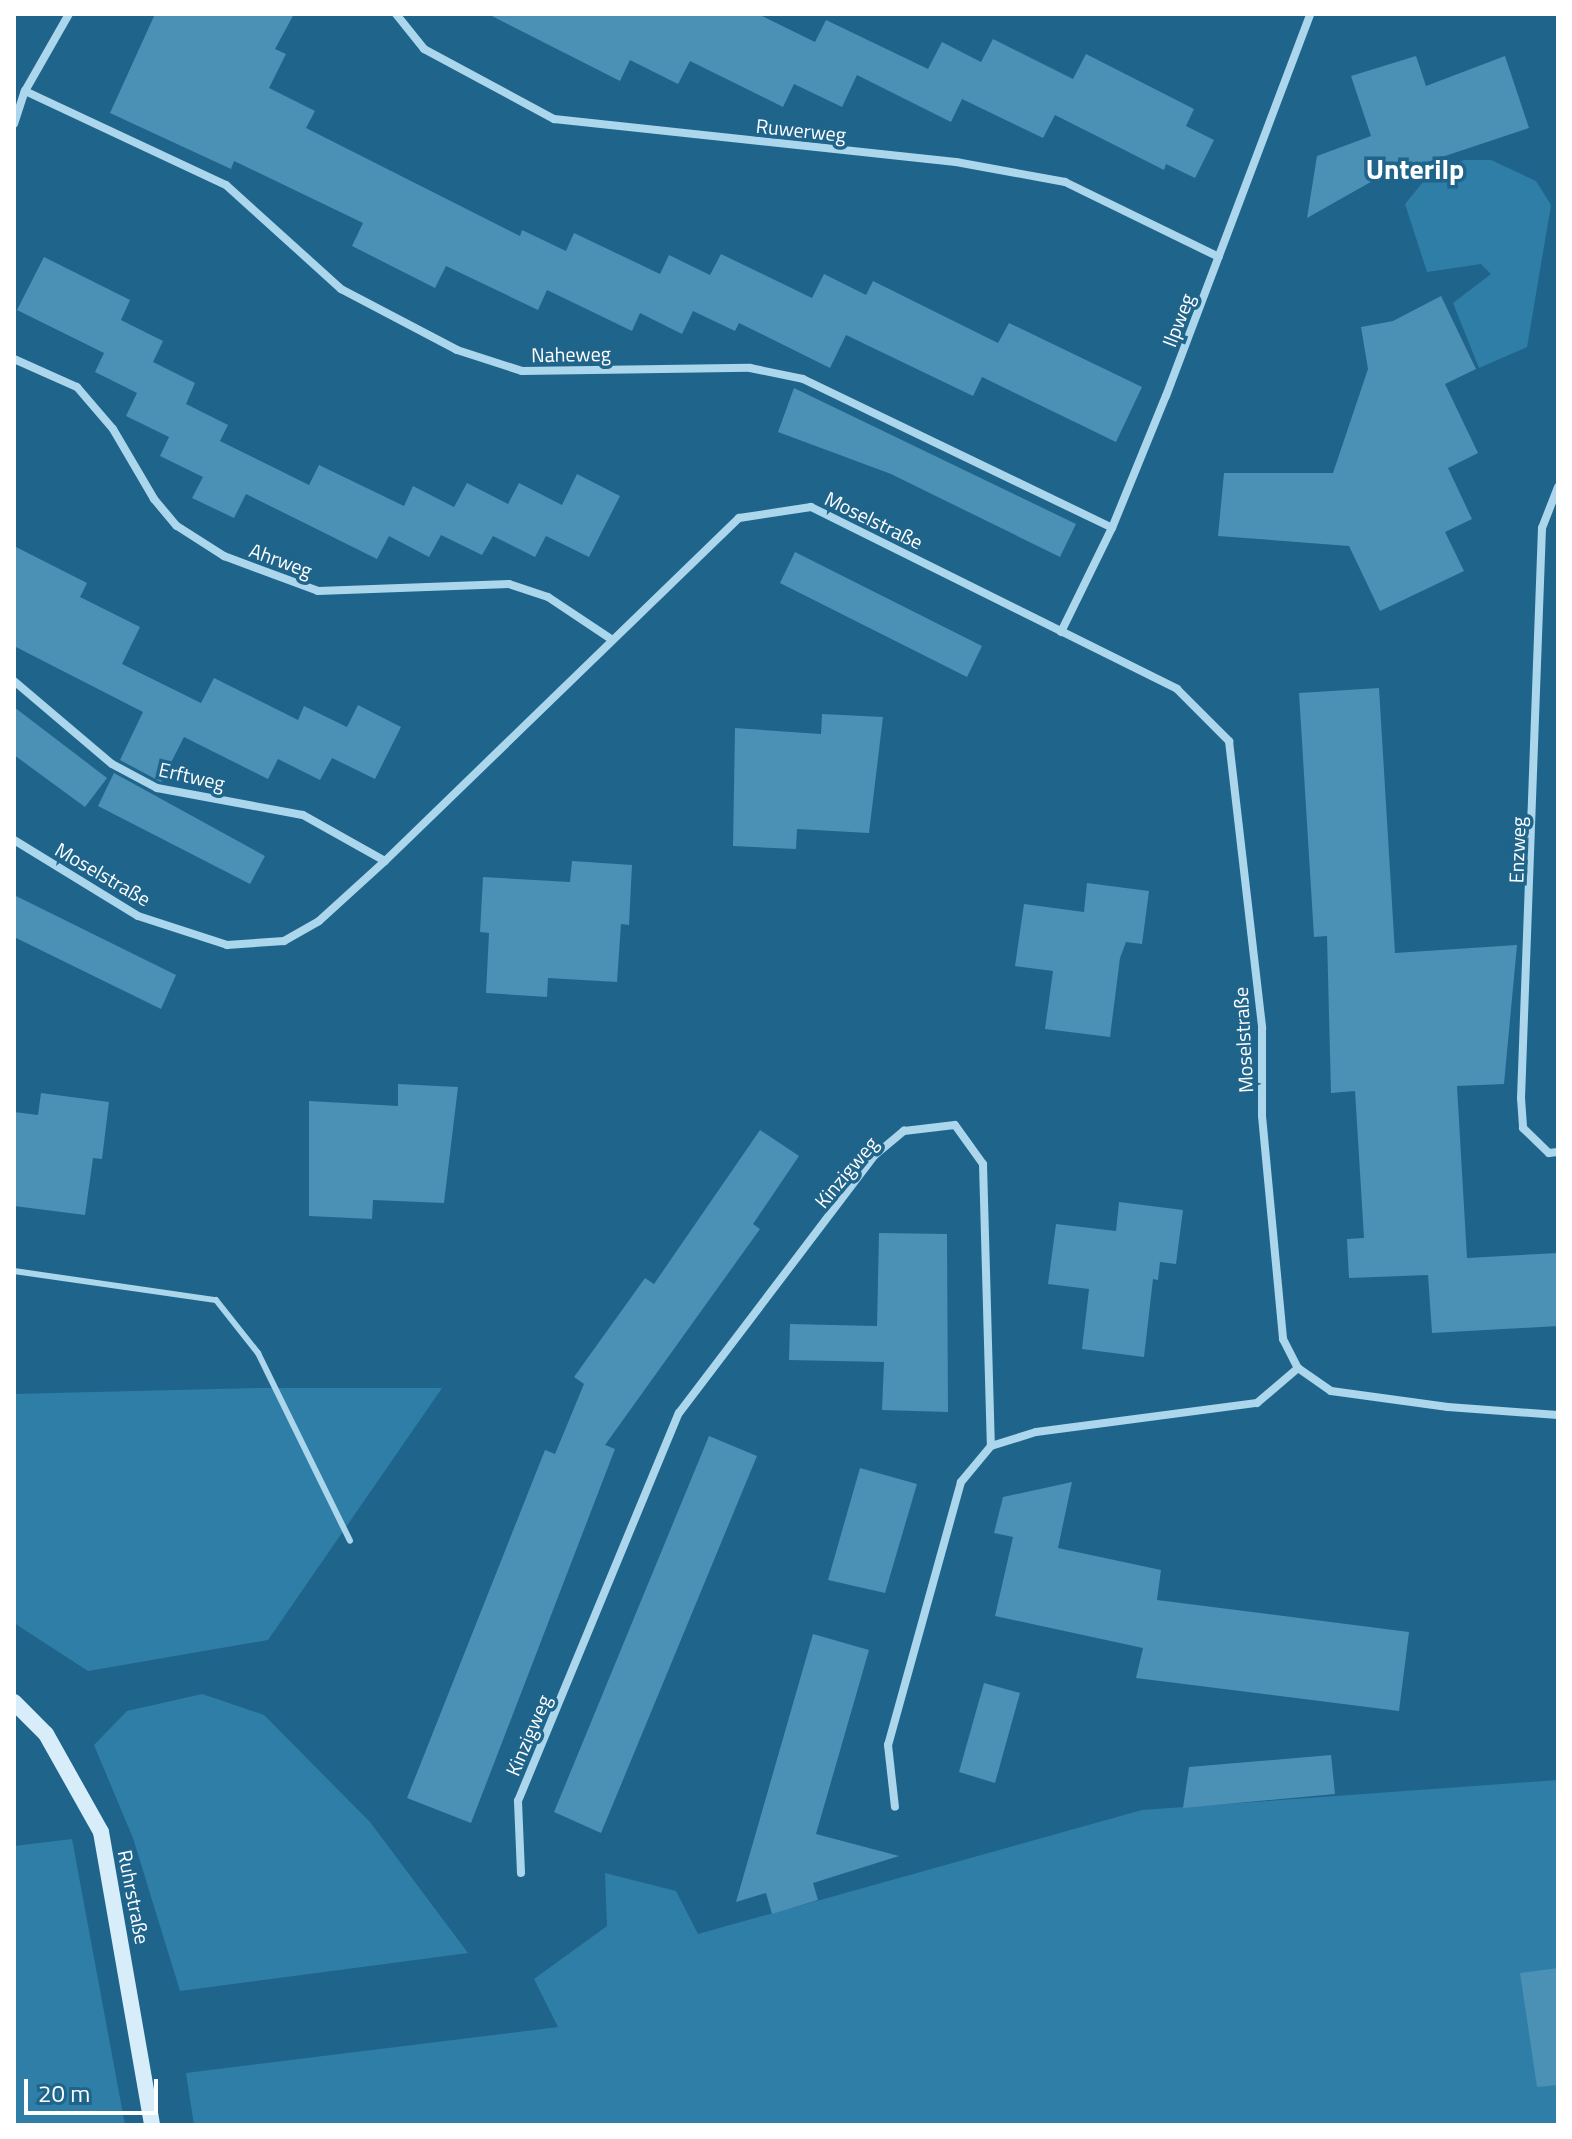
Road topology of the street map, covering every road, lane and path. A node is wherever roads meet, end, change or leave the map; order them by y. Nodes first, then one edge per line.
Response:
1 (69, 14) edge
2 (396, 14) edge
3 (1310, 14) edge
4 (25, 91) junction
5 (14, 124) edge
6 (1219, 257) junction
7 (14, 359) edge
8 (1558, 487) edge
9 (1112, 528) junction
10 (1061, 632) junction
11 (611, 639) junction
12 (14, 681) edge
13 (14, 840) edge
14 (385, 861) junction
15 (1558, 1152) edge
16 (14, 1271) edge
17 (1298, 1368) junction
18 (1558, 1415) edge
19 (991, 1446) junction
20 (350, 1541) dead end
21 (14, 1702) edge
22 (895, 1807) dead end
23 (521, 1873) dead end
24 (152, 2125) edge

1 - 4 street
2 - 6 street, Ruwerweg
3 - 6 street, Ilpweg
4 - 5 street
4 - 9 street, Naheweg
6 - 9 street, Ilpweg
7 - 11 street, Ahrweg
8 - 15 street, Enzweg
9 - 10 street, Ilpweg
10 - 11 street, Moselstraße
10 - 17 street, Moselstraße
11 - 14 street, Moselstraße
12 - 14 street, Erftweg
13 - 14 street, Moselstraße
16 - 20 lane
17 - 18 street
17 - 19 street
19 - 22 street
19 - 23 street, Kinzigweg
21 - 24 main road, Ruhrstraße

